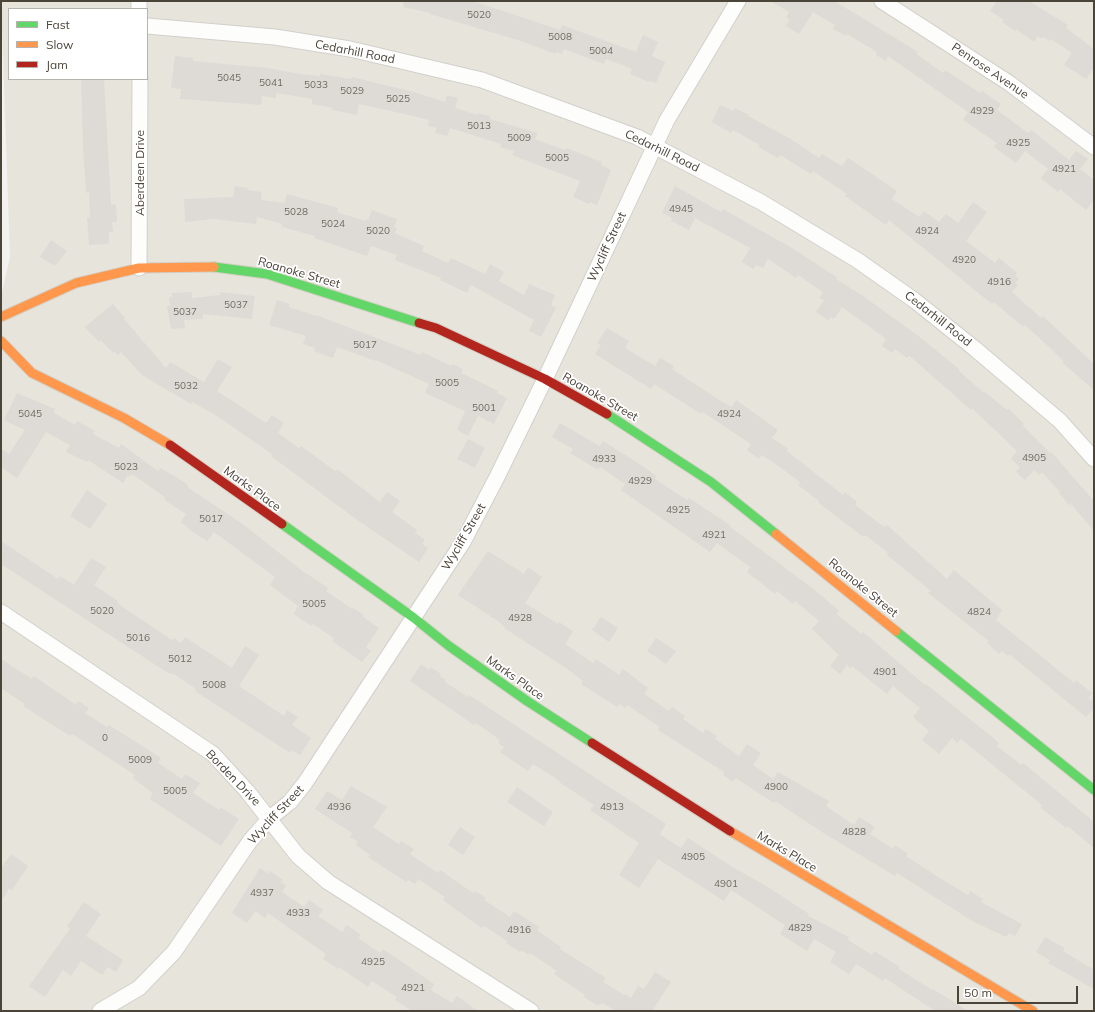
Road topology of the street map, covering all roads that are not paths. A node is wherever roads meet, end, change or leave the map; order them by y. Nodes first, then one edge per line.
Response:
1 (738, 1) edge
2 (882, 1) edge
3 (148, 26) edge
4 (140, 80) edge
5 (654, 146) junction
6 (1094, 146) edge
7 (140, 268) junction
8 (1, 317) edge
9 (1, 341) edge
10 (545, 380) junction
11 (1094, 459) edge
12 (1, 612) edge
13 (414, 618) junction
14 (1094, 790) edge
15 (270, 818) junction
16 (100, 1011) edge
17 (531, 1011) edge
18 (1033, 1011) edge

1 - 5 street, Wycliff Street
2 - 6 street, Penrose Avenue
3 - 5 street, Cedarhill Road
4 - 7 street, Aberdeen Drive
5 - 10 street, Wycliff Street
5 - 11 street, Cedarhill Road
7 - 8 street, Roanoke Street
7 - 10 street, Roanoke Street
9 - 13 street, Marks Place
10 - 13 street, Wycliff Street
10 - 14 street, Roanoke Street
12 - 15 street, Borden Drive
13 - 15 street, Wycliff Street
13 - 18 street, Marks Place
15 - 16 street, Wycliff Street
15 - 17 street, Borden Drive

